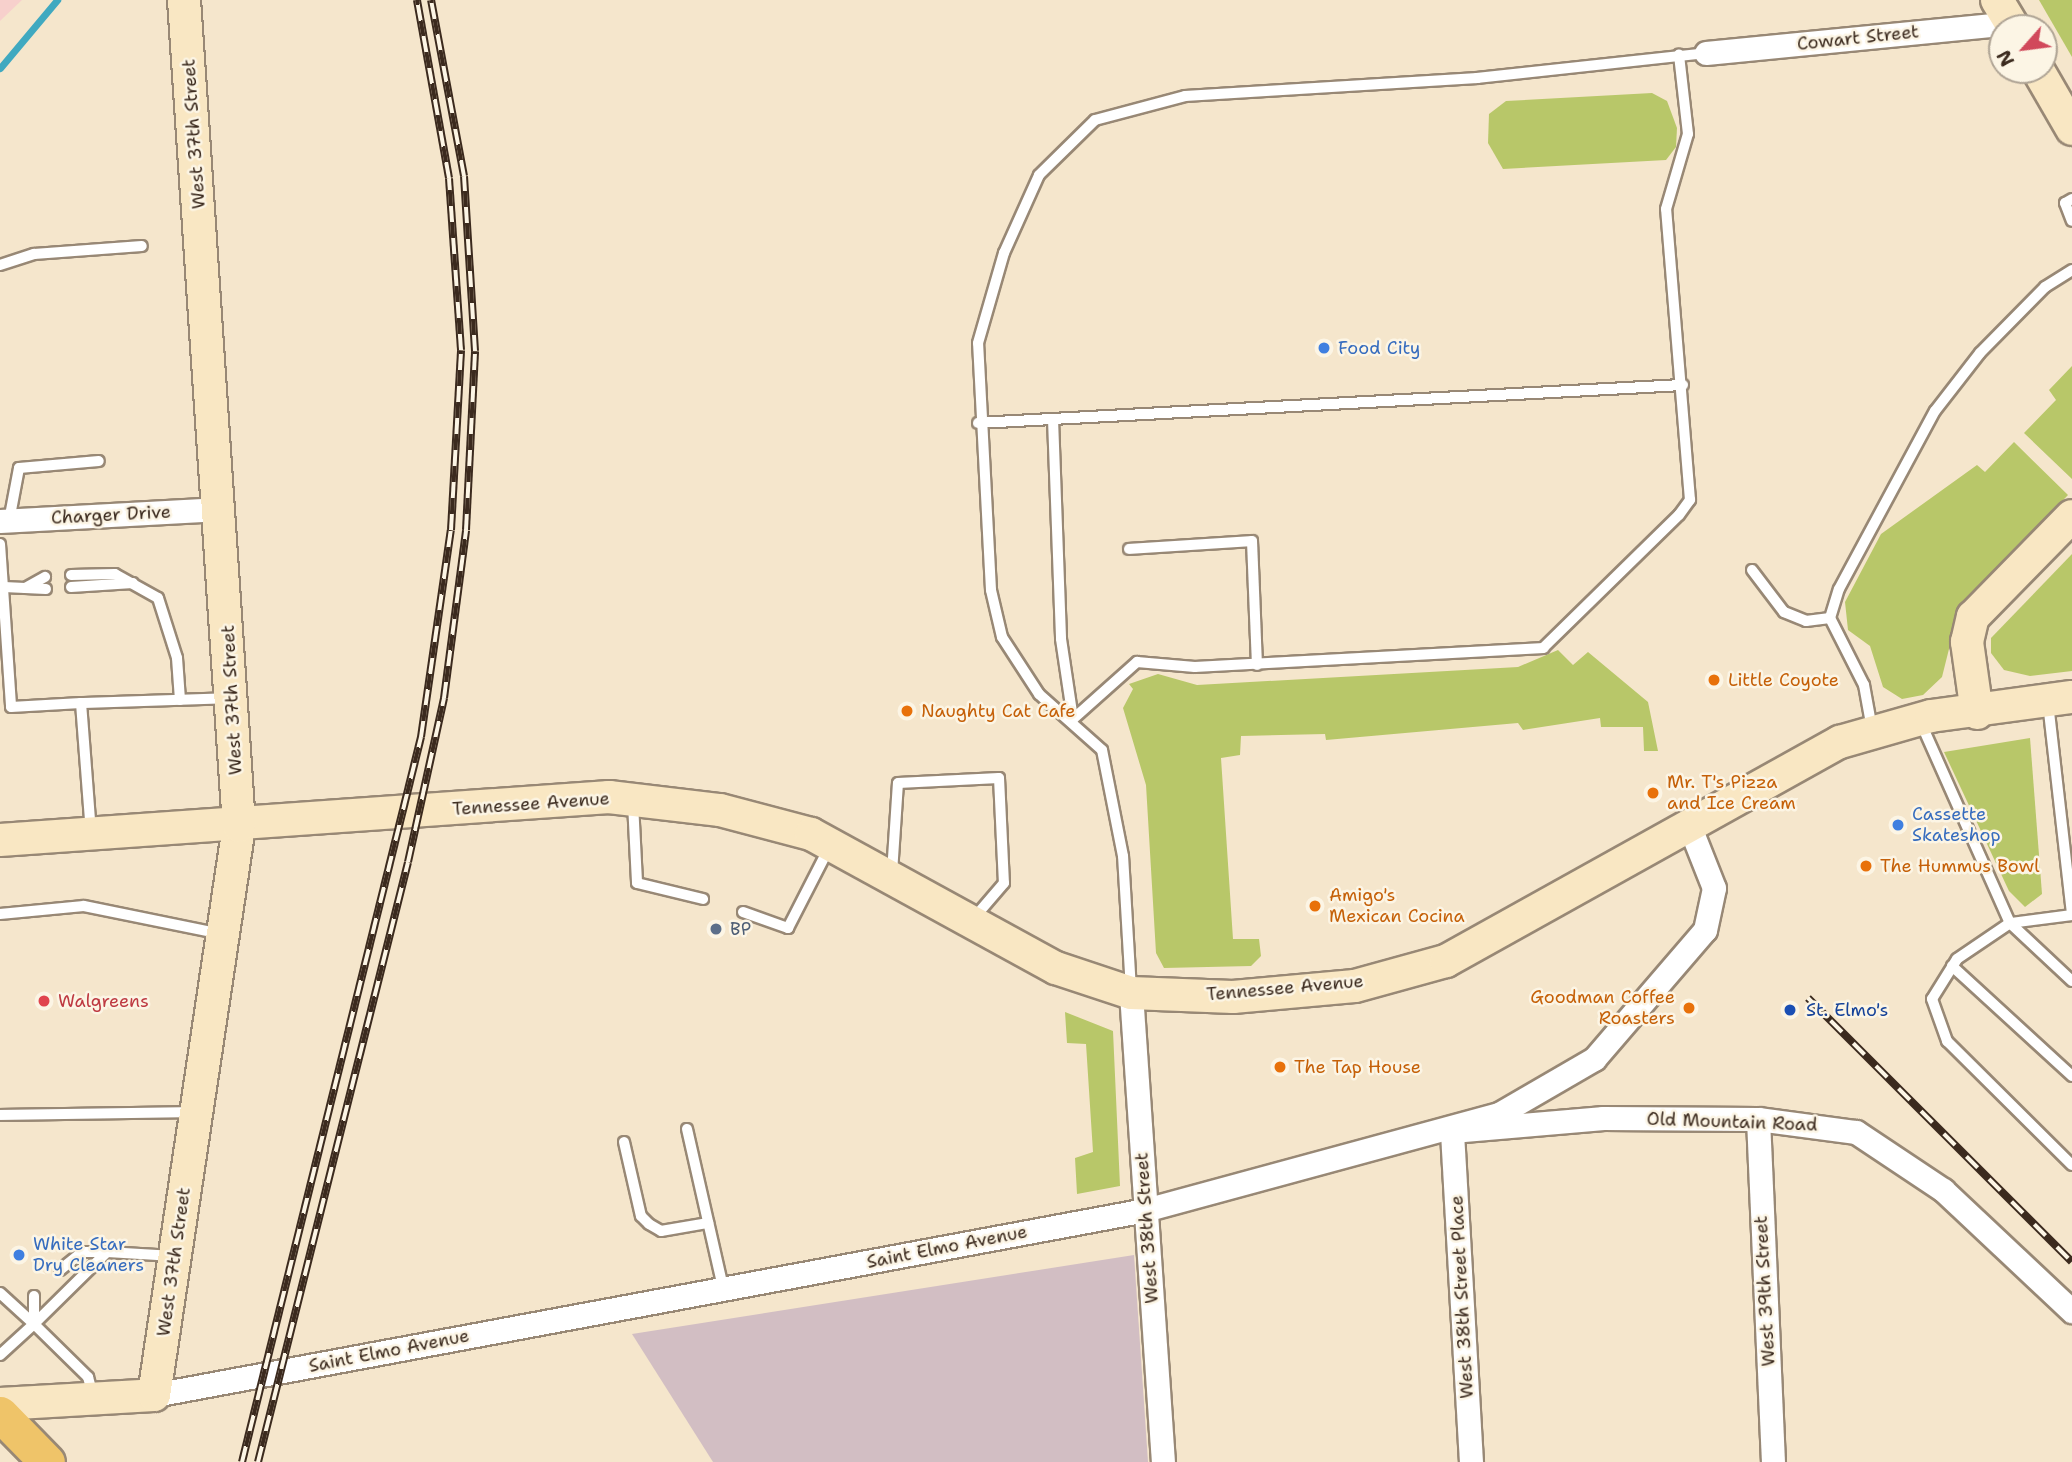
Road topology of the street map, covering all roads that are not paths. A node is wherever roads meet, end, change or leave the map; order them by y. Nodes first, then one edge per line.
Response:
1 (184, 0) edge
2 (1988, 19) edge
3 (1706, 52) joint
4 (1679, 55) junction
5 (2046, 84) edge
6 (2072, 129) edge
7 (2072, 199) edge
8 (2072, 221) edge
9 (142, 246) dead end
10 (0, 265) edge
11 (2072, 270) edge
12 (1683, 385) junction
13 (1053, 419) junction
14 (978, 423) junction
15 (99, 461) dead end
16 (221, 509) junction
17 (2072, 516) edge
18 (5, 521) edge
19 (0, 544) edge
20 (1129, 549) dead end
21 (1752, 570) dead end
22 (71, 575) dead end
23 (45, 577) dead end
24 (133, 583) junction
25 (4, 587) junction
26 (71, 587) dead end
27 (25, 588) junction
28 (46, 589) dead end
29 (1829, 618) junction
30 (1257, 665) junction
31 (232, 698) junction
32 (2059, 699) edge
33 (180, 700) junction
34 (81, 704) junction
35 (1976, 712) junction
36 (1073, 719) junction
37 (1919, 719) junction
38 (1872, 729) junction
39 (633, 799) junction
40 (1689, 825) junction
41 (239, 827) junction
42 (91, 835) junction
43 (0, 840) edge
44 (831, 844) junction
45 (892, 873) junction
46 (703, 899) dead end
47 (743, 912) dead end
48 (0, 914) edge
49 (2072, 914) edge
50 (969, 923) junction
51 (2011, 923) junction
52 (223, 934) junction
53 (1952, 966) junction
54 (2072, 981) edge
55 (1131, 993) junction
56 (2072, 1076) edge
57 (196, 1112) junction
58 (0, 1115) edge
59 (1758, 1119) junction
60 (687, 1129) dead end
61 (1452, 1131) junction
62 (624, 1142) dead end
63 (2072, 1165) edge
64 (1145, 1210) junction
65 (708, 1223) junction
66 (107, 1252) junction
67 (175, 1256) junction
68 (60, 1270) dead end
69 (723, 1288) junction
70 (0, 1293) edge
71 (34, 1296) dead end
72 (2072, 1311) edge
73 (34, 1324) junction
74 (0, 1355) edge
75 (154, 1395) junction
76 (94, 1399) junction
77 (0, 1404) edge
78 (0, 1414) edge
79 (47, 1462) edge
80 (1163, 1462) edge
81 (1471, 1462) edge
82 (1773, 1462) edge

1 - 16 main road, West 37th Street
2 - 3 street, Cowart Street
3 - 4 lane
4 - 12 lane
4 - 14 lane
5 - 6 main road
7 - 8 lane
9 - 10 lane
11 - 29 lane
12 - 13 lane
12 - 30 lane
13 - 14 lane
13 - 36 lane
14 - 36 lane
15 - 18 lane
16 - 18 street, Charger Drive
16 - 31 main road, West 37th Street
17 - 35 main road
19 - 25 lane
20 - 30 lane
21 - 29 lane
22 - 24 lane
23 - 27 lane
24 - 26 lane
24 - 33 lane
25 - 27 lane
25 - 34 lane
27 - 28 lane
29 - 38 lane
30 - 36 lane
31 - 33 lane
31 - 41 main road, West 37th Street
32 - 35 main road, Tennessee Avenue
32 - 49 lane
33 - 34 lane
34 - 42 lane
35 - 37 main road, Tennessee Avenue
36 - 55 lane
37 - 38 main road, Tennessee Avenue
37 - 51 lane
38 - 40 main road, Tennessee Avenue
39 - 41 main road, Tennessee Avenue
39 - 44 main road, Tennessee Avenue
39 - 46 lane
40 - 55 main road, Tennessee Avenue
40 - 61 street, Saint Elmo Avenue
41 - 42 main road, Tennessee Avenue
41 - 52 main road, West 37th Street
42 - 43 main road, Tennessee Avenue
44 - 45 main road, Tennessee Avenue
44 - 47 lane
45 - 50 main road, Tennessee Avenue
45 - 50 lane
48 - 52 lane
49 - 51 lane
50 - 55 main road, Tennessee Avenue
51 - 53 lane
51 - 54 lane
52 - 57 main road, West 37th Street
53 - 56 lane
53 - 63 lane
55 - 64 street, West 38th Street
57 - 58 lane
57 - 67 main road, West 37th Street
59 - 61 street, Old Mountain Road
59 - 72 street, Old Mountain Road
59 - 82 street, West 39th Street
60 - 65 lane
61 - 64 street, Saint Elmo Avenue
61 - 81 street, West 38th Street Place
62 - 65 lane
64 - 69 street, Saint Elmo Avenue
64 - 80 street, West 38th Street
65 - 69 lane
66 - 67 lane
66 - 68 lane
66 - 73 lane
67 - 75 main road, West 37th Street
69 - 75 street, Saint Elmo Avenue
70 - 73 lane
71 - 73 lane
73 - 74 lane
73 - 76 lane
75 - 76 main road, Saint Elmo Avenue
76 - 77 main road, Saint Elmo Avenue
78 - 79 main road

